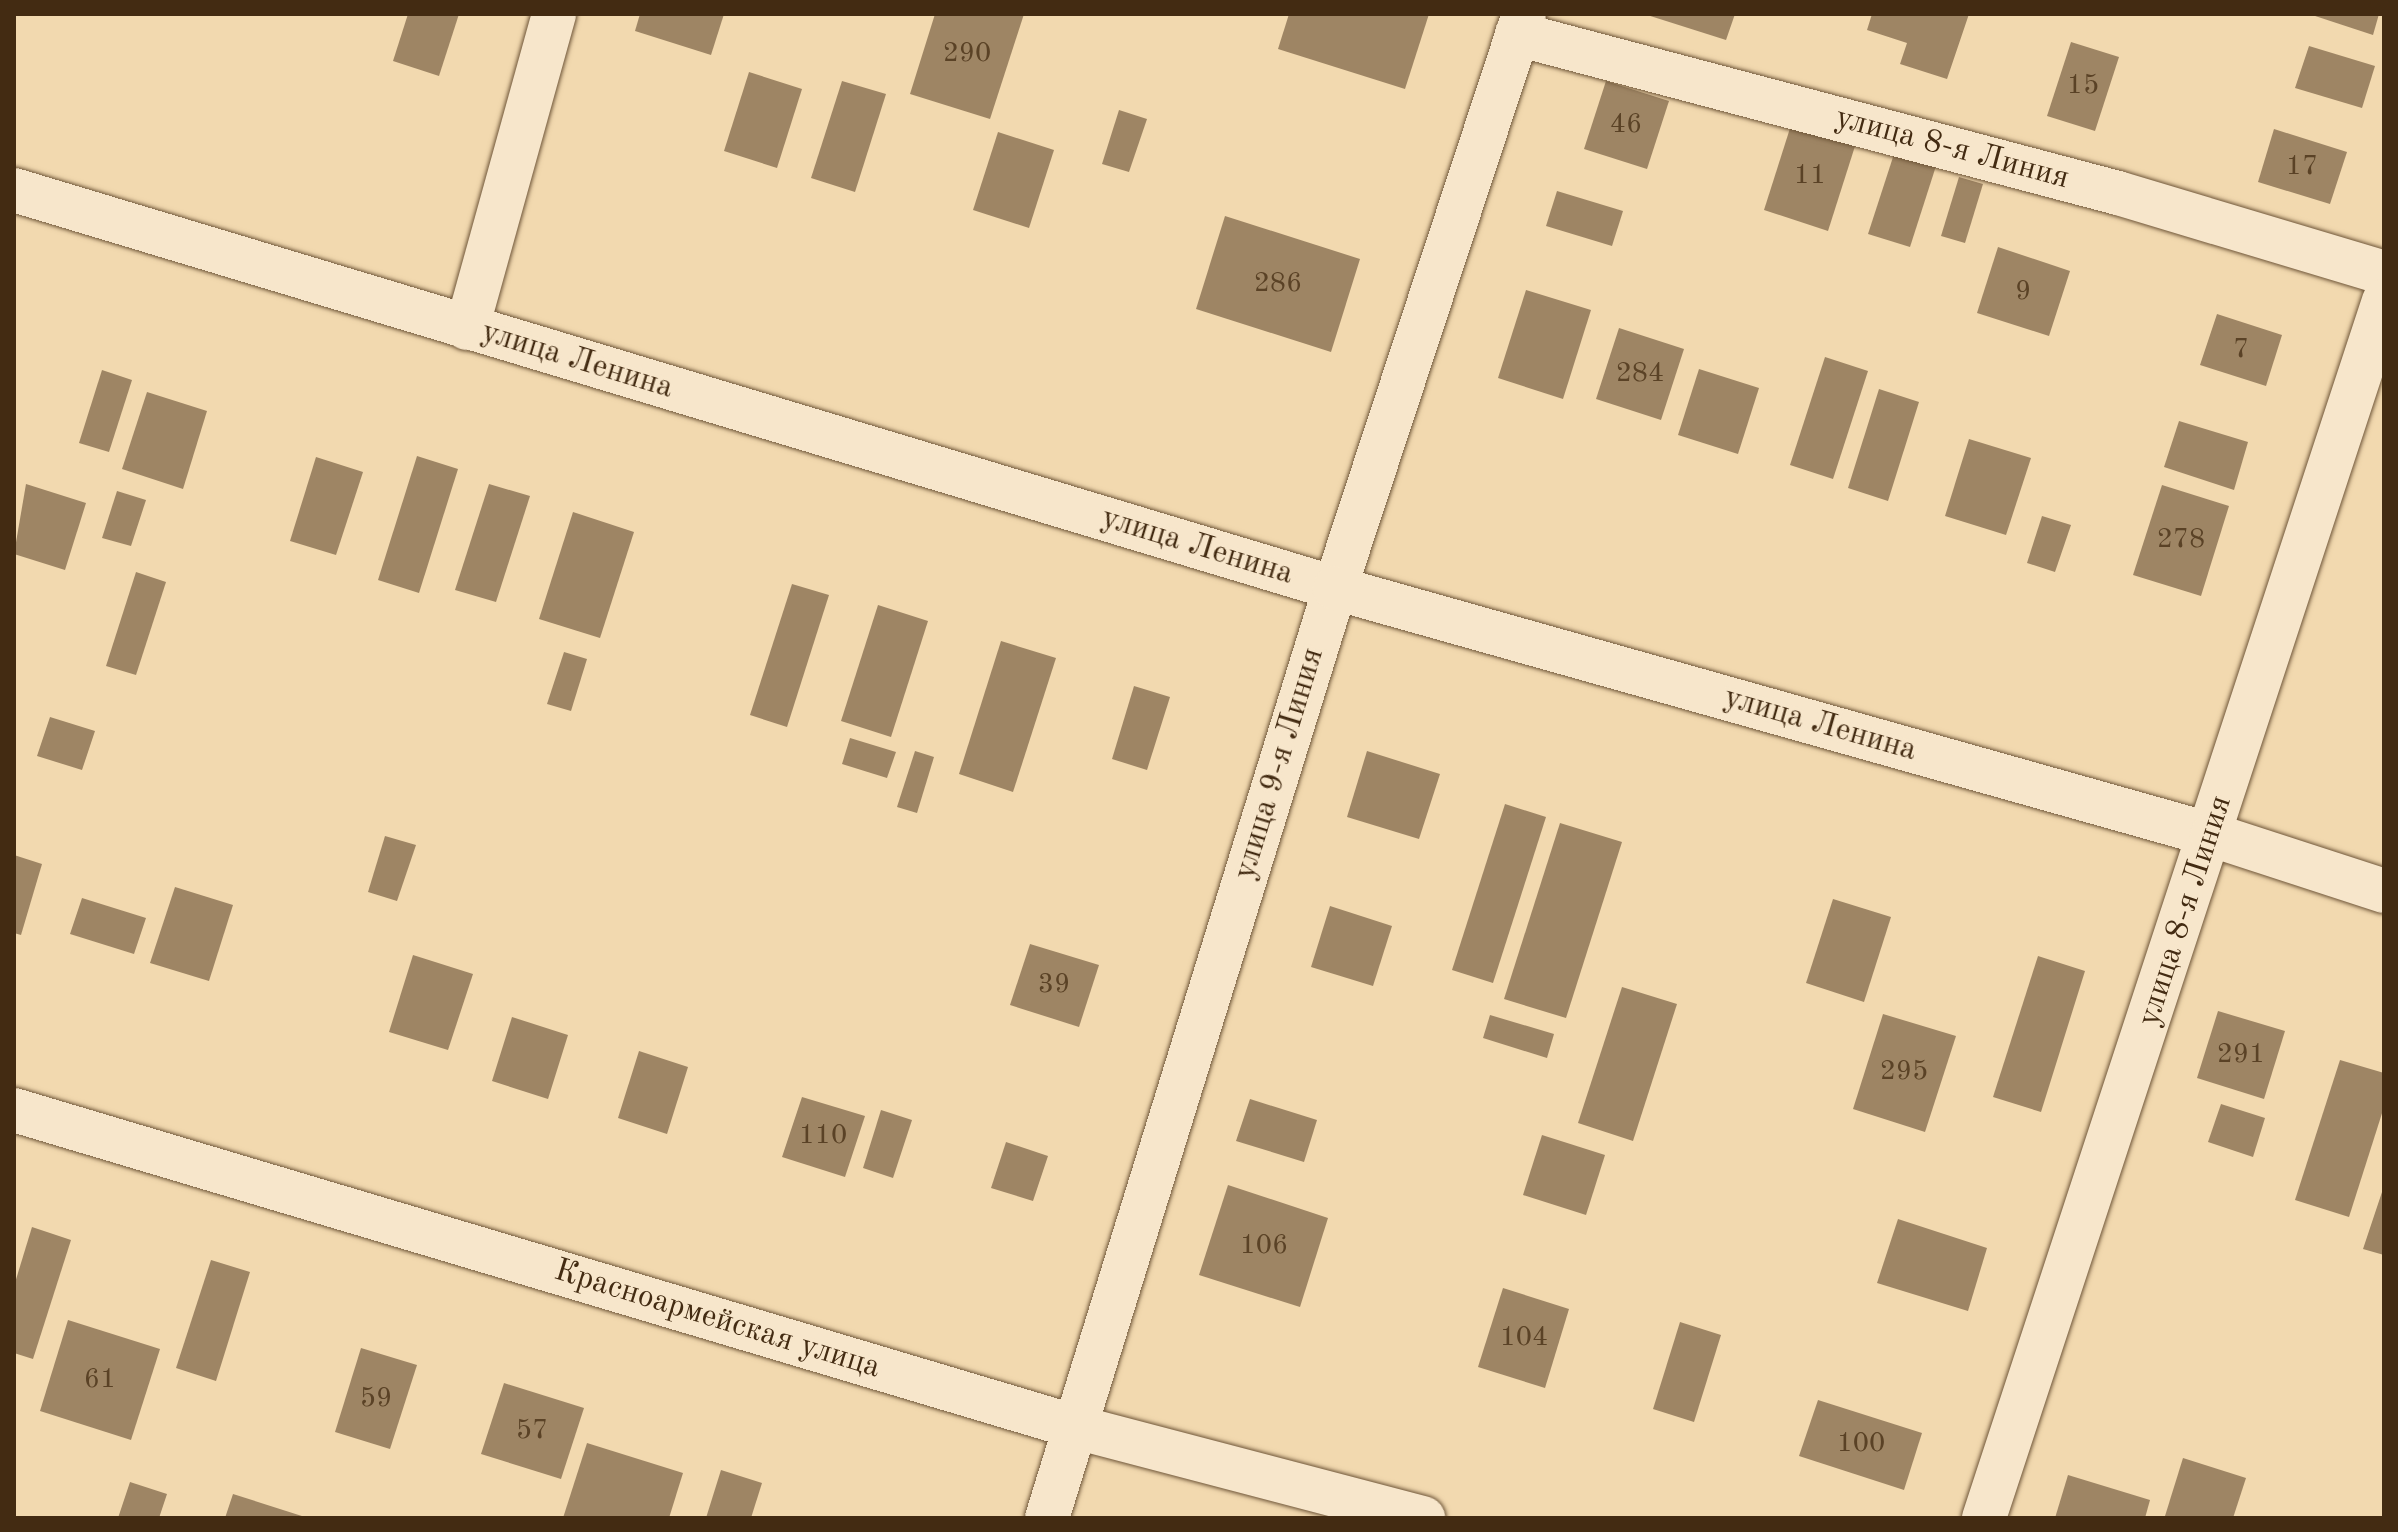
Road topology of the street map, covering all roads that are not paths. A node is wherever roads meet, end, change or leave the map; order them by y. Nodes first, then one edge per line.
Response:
1 (554, 14) edge
2 (1521, 24) edge
3 (14, 190) edge
4 (2384, 273) edge
5 (2384, 301) edge
6 (467, 328) junction
7 (1335, 588) junction
8 (2212, 835) junction
9 (2384, 891) edge
10 (14, 1110) edge
11 (1076, 1427) junction
12 (1047, 1518) edge
13 (1423, 1518) edge
14 (1984, 1518) edge

1 - 6 street
2 - 4 street, улица 8-я Линия
2 - 7 street, улица 9-я Линия
3 - 6 street, улица Ленина
5 - 8 street, улица 8-я Линия
6 - 7 street, улица Ленина
7 - 8 street, улица Ленина
7 - 11 street, улица 9-я Линия
8 - 9 street, улица Ленина
8 - 14 street, улица 8-я Линия
10 - 11 street, Красноармейская улица
11 - 12 street, улица 9-я Линия
11 - 13 street, Красноармейская улица

